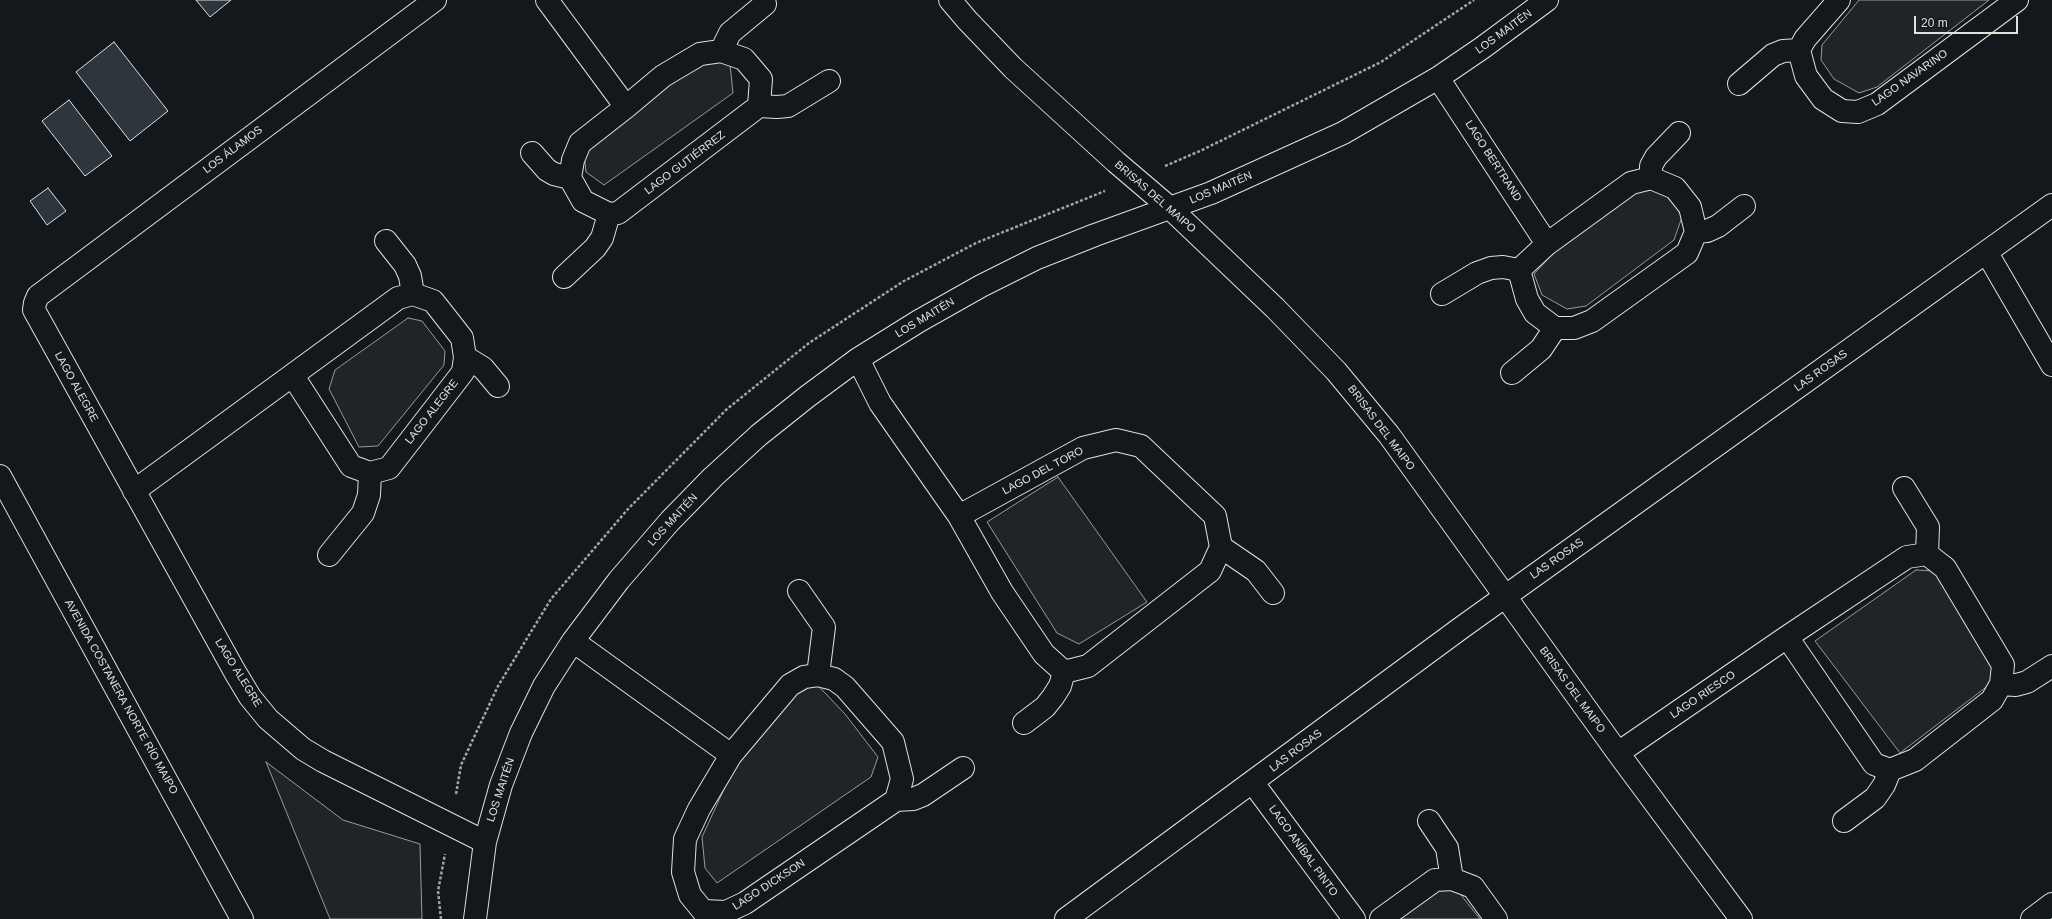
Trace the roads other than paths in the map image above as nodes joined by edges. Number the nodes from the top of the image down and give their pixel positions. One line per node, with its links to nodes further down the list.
1 (435, 0): 31 (street, LOS ÁLAMOS)
2 (547, 0): 14 (street)
3 (950, 0): 21 (street, BRISAS DEL MAIPO)
4 (1547, 0): 10 (street, LOS MAITÉN)
5 (1839, 0): 8 (street)
6 (2017, 0): 8 (street, LAGO NAVARINO)
7 (765, 4): 9 (street)
8 (1799, 50): 12 (street)
9 (721, 51): 13 (street); 14 (street)
10 (1438, 78): 21 (street, LOS MAITÉN); 25 (street, LAGO BERTRAND)
11 (828, 81): 13 (street)
12 (1739, 84)
13 (759, 106): 22 (street, LAGO GUTIÉRREZ)
14 (626, 107): 17 (street)
15 (1679, 133): 18 (street)
16 (532, 153): 17 (street)
17 (570, 178): 22 (street)
18 (1651, 178): 23 (street); 25 (street)
19 (2052, 205): 26 (street, LAS ROSAS)
20 (1744, 206): 23 (street)
21 (1170, 208): 34 (street, LOS MAITÉN); 49 (street, BRISAS DEL MAIPO)
22 (609, 214): 28 (street)
23 (1696, 232): 32 (street)
24 (386, 241): 29 (street)
25 (1548, 244): 27 (street)
26 (1987, 253): 35 (street); 49 (street, LAS ROSAS)
27 (1519, 270): 30 (street); 32 (street)
28 (564, 277)
29 (413, 294): 33 (street, LAGO ALEGRE); 37 (street)
30 (1442, 294)
31 (35, 303): 42 (street, LAGO ALEGRE)
32 (1555, 328): 36 (street)
33 (465, 357): 38 (street); 39 (street, LAGO ALEGRE)
34 (858, 359): 43 (street); 51 (street, LOS MAITÉN)
35 (2052, 365)
36 (1512, 373)
37 (293, 376): 39 (street); 42 (street)
38 (498, 386)
39 (370, 473): 46 (street)
40 (0, 476): 68 (street, AVENIDA COSTANERA NORTE RÍO MAIPO)
41 (1904, 488): 45 (street)
42 (134, 491): 65 (street, LAGO ALEGRE)
43 (959, 516): 44 (street, LAGO DEL TORO); 53 (street)
44 (1221, 547): 48 (street); 53 (street)
45 (1927, 554): 50 (street, LAGO RIESCO); 55 (street)
46 (329, 555)
47 (799, 591): 54 (street)
48 (1273, 593)
49 (1505, 597): 57 (street, BRISAS DEL MAIPO); 61 (street, LAS ROSAS)
50 (1787, 637): 57 (street, LAGO RIESCO); 60 (street)
51 (573, 641): 58 (street); 65 (street, LOS MAITÉN)
52 (2052, 666): 55 (street)
53 (1064, 672): 56 (street)
54 (818, 675): 58 (street, LAGO DICKSON); 62 (street)
55 (2001, 684): 60 (street)
56 (1024, 723)
57 (1618, 753): 74 (street, BRISAS DEL MAIPO)
58 (731, 755): 62 (street, LAGO DICKSON)
59 (964, 768): 62 (street, LAGO DICKSON)
60 (1890, 770): 64 (street)
61 (1253, 783): 70 (street, LAS ROSAS); 71 (street, LAGO ANÍBAL PINTO)
62 (896, 800)
63 (1429, 821): 66 (street)
64 (1844, 822)
65 (485, 842): 69 (street, LOS MAITÉN)
66 (1452, 879): 72 (street); 73 (street)
67 (2052, 904): 75 (street)
68 (242, 919)
69 (475, 919)
70 (1066, 919)
71 (1354, 919)
72 (1381, 919)
73 (1496, 919)
74 (1741, 919)
75 (2032, 919)

